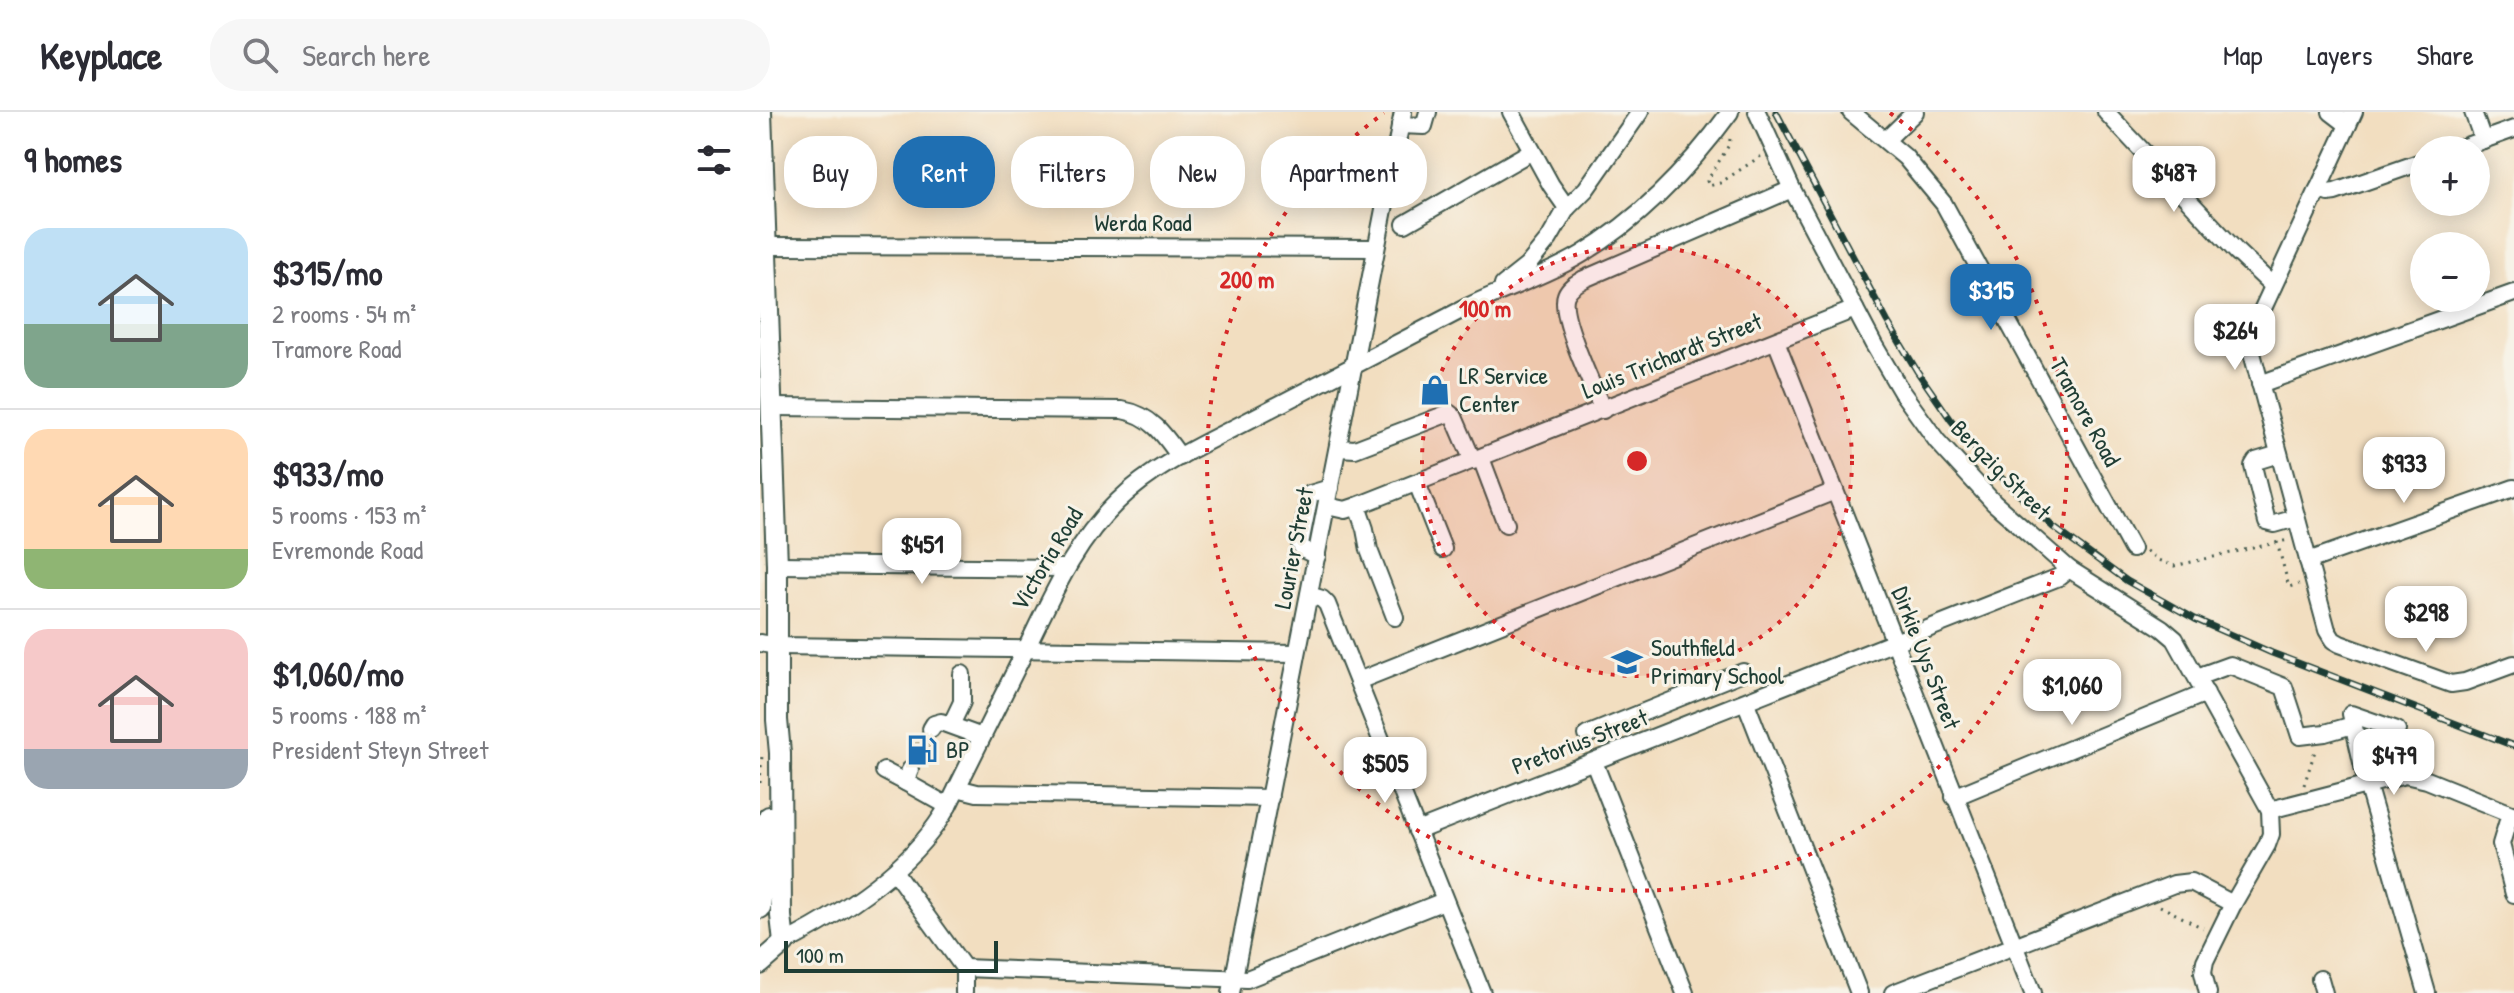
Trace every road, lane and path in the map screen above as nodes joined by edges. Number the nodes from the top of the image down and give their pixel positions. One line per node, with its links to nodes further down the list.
1 (761, 112): 25 (main road)
2 (1428, 112): 12 (street)
3 (1511, 112): 19 (street)
4 (1640, 112): 24 (street, Victoria Road)
5 (1730, 112): 31 (street, Victoria Road)
6 (1757, 112): 22 (street, Bergzig Street)
7 (1851, 112): 18 (street, Tramore Road)
8 (1915, 112): 18 (street)
9 (2106, 112): 29 (street)
10 (2331, 112): 13 (street)
11 (2473, 112): 16 (street)
12 (1402, 118): 28 (street, Lourier Street)
13 (2351, 118): 23 (street)
14 (2514, 129): 17 (street)
15 (1727, 135): 20 (path)
16 (2482, 136)
17 (2490, 138)
18 (1886, 140): 52 (street, Tramore Road)
19 (1532, 151): 24 (street); 26 (street)
20 (1768, 152)
21 (2410, 166): 23 (street)
22 (1792, 189): 32 (street, Bergzig Street); 37 (street)
23 (2318, 189): 29 (street)
24 (1567, 208): 31 (street, Victoria Road)
25 (762, 216): 27 (main road)
26 (1405, 224)
27 (766, 246): 28 (street, Werda Road); 36 (main road)
28 (1376, 248): 34 (street, Lourier Street)
29 (2273, 286): 35 (street)
30 (2514, 293): 35 (street)
31 (1489, 296): 34 (street, Victoria Road)
32 (1855, 309): 33 (street, Louis Trichardt Street); 58 (street, Bergzig Street)
33 (1776, 341): 37 (street, Louis Trichardt Street); 45 (street, Dirkie Uys Street)
34 (1354, 365): 38 (street, Lourier Street); 40 (street, Victoria Road)
35 (2260, 384): 39 (street)
36 (772, 407): 40 (street); 56 (main road)
37 (1603, 410): 41 (street, Louis Trichardt Street)
38 (1339, 448): 41 (street); 43 (street, Lourier Street)
39 (2279, 454): 48 (street); 48 (street)
40 (1180, 457): 57 (street, Victoria Road)
41 (1477, 460): 42 (street, Louis Trichardt Street); 49 (street)
42 (1417, 483): 47 (street, Louis Trichardt Street); 53 (street)
43 (1330, 488): 46 (street, Lourier Street); 54 (street)
44 (2514, 488): 55 (street)
45 (1835, 491): 62 (street, Dirkie Uys Street); 70 (street)
46 (1327, 506): 47 (street, Louis Trichardt Street); 54 (street, Lourier Street)
47 (1357, 506): 61 (street)
48 (2296, 518): 55 (street)
49 (1506, 524)
50 (2294, 538): 51 (path)
51 (2277, 542): 52 (path); 59 (path)
52 (2136, 548)
53 (1443, 549)
54 (1317, 556): 60 (street, Lourier Street)
55 (2308, 561): 66 (street)
56 (777, 565): 57 (street); 63 (main road)
57 (1067, 568): 64 (street, Victoria Road)
58 (2069, 569): 62 (street, Pretorius Street); 69 (street, Bergzig Street)
59 (2306, 582)
60 (1309, 595): 65 (street, Lourier Street); 70 (street)
61 (1395, 617)
62 (1895, 641): 72 (street, Pretorius Street); 87 (street, Dirkie Uys Street)
63 (768, 644): 64 (street); 73 (main road)
64 (1026, 648): 65 (street); 81 (street, Victoria Road)
65 (1297, 653): 88 (street, Lourier Street)
66 (2514, 664)
67 (1743, 672): 76 (street)
68 (962, 674): 74 (street)
69 (2197, 677): 71 (street, Bergzig Street); 80 (street)
70 (1358, 681): 93 (street)
71 (2206, 693): 87 (street); 91 (street, Bergzig Street)
72 (1746, 703): 82 (street, Pretorius Street); 110 (street)
73 (777, 720): 99 (main road); 101 (main road)
74 (951, 725): 77 (street); 81 (street)
75 (2353, 725): 78 (street); 80 (street); 85 (street)
76 (1608, 726): 79 (street); 82 (street)
77 (931, 729)
78 (2397, 730)
79 (1587, 735)
80 (2312, 735): 89 (path)
81 (982, 737): 86 (street, Victoria Road)
82 (1619, 753): 83 (street, Pretorius Street)
83 (1594, 762): 93 (street, Pretorius Street); 109 (street)
84 (884, 771): 90 (street)
85 (2367, 784): 89 (street); 92 (street); 114 (street)
86 (957, 788): 88 (street); 90 (street, Victoria Road)
87 (1954, 797): 102 (street, Dirkie Uys Street)
88 (1270, 798): 106 (street, Lourier Street)
89 (2306, 800): 91 (street)
90 (948, 806): 94 (street, Victoria Road)
91 (2270, 810): 98 (street)
92 (2512, 815): 95 (street)
93 (1417, 831): 97 (street)
94 (894, 871): 101 (street, Victoria Road); 105 (street)
95 (2514, 894)
96 (2143, 897): 98 (street); 102 (street); 103 (path)
97 (1444, 901): 106 (street); 108 (street)
98 (2233, 904): 103 (street)
99 (760, 908)
100 (760, 918): 101 (main road)
101 (784, 943): 104 (main road, Victoria Road)
102 (2015, 947): 111 (street); 112 (street, Dirkie Uys Street)
103 (2208, 953): 113 (street)
104 (760, 964)
105 (964, 968): 106 (street); 107 (street)
106 (1232, 986)
107 (964, 993)
108 (1482, 993)
109 (1685, 993)
110 (1859, 993)
111 (1893, 993)
112 (2033, 993)
113 (2208, 993)
114 (2427, 993)

